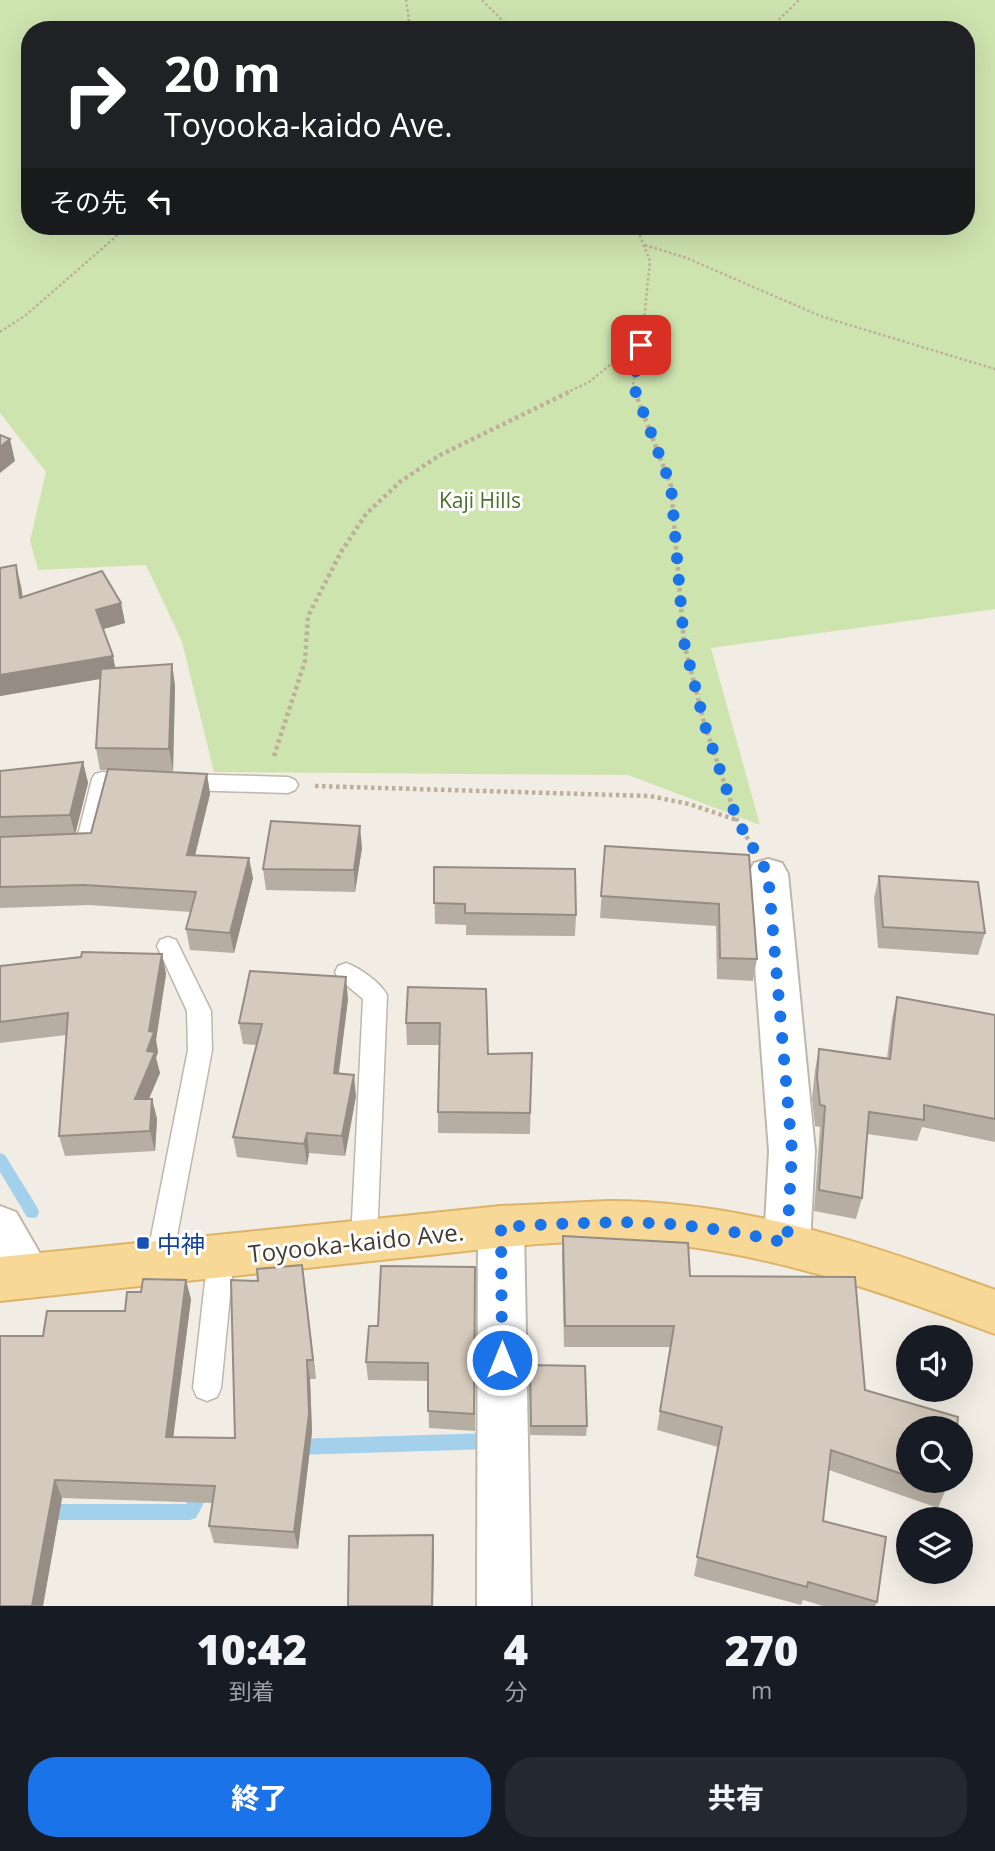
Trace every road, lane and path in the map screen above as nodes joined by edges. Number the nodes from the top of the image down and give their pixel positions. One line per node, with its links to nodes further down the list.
1 (407, 0): 4 (path)
2 (482, 0): 5 (path)
3 (799, 0): 6 (path)
4 (408, 21)
5 (503, 21)
6 (777, 21)
7 (118, 235): 10 (path)
8 (640, 235): 9 (path)
9 (644, 245): 11 (path); 12 (path)
10 (0, 332)
11 (642, 339): 13 (path); 14 (path)
12 (995, 369)
13 (288, 785): 14 (path); 15 (lane)
14 (737, 820): 16 (path)
15 (49, 847)
16 (768, 874): 22 (street)
17 (169, 946): 24 (lane)
18 (346, 972): 21 (lane)
19 (0, 1227): 25 (street)
20 (501, 1227): 21 (main road, Toyooka-kaido Ave.); 22 (main road, Toyooka-kaido Ave.); 28 (street)
21 (364, 1240): 23 (main road, Toyooka-kaido Ave.)
22 (787, 1243): 26 (main road, Toyooka-kaido Ave.)
23 (221, 1255): 24 (main road, Toyooka-kaido Ave.); 27 (lane)
24 (159, 1262): 25 (main road, Toyooka-kaido Ave.)
25 (15, 1278)
26 (995, 1312)
27 (207, 1388)
28 (504, 1606)

